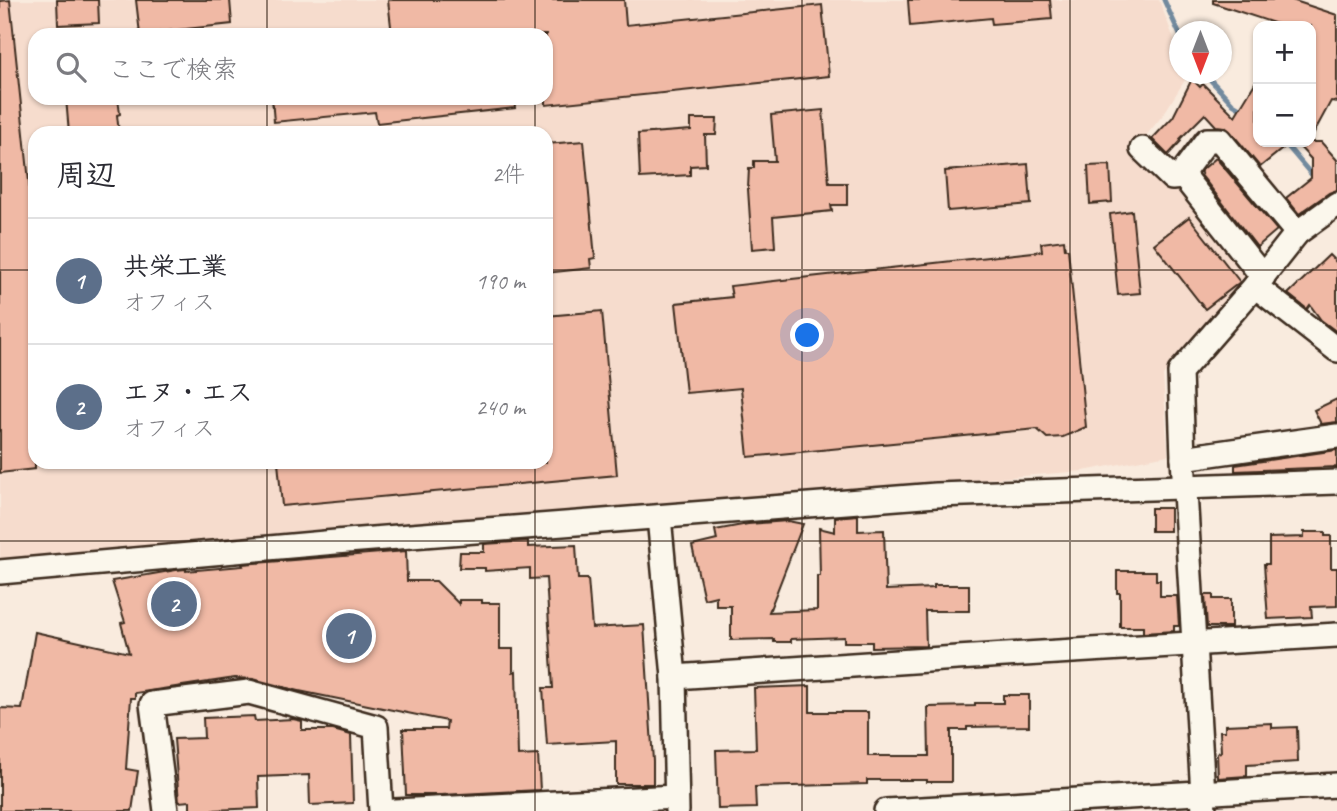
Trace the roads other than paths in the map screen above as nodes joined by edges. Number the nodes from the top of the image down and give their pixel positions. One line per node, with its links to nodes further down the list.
1 (1142, 149): 2 (street)
2 (1184, 177): 4 (street); 5 (street)
3 (1331, 208): 4 (street)
4 (1297, 233): 5 (street)
5 (1259, 281): 6 (street); 8 (street)
6 (1337, 351)
7 (1337, 436): 8 (street)
8 (1183, 458): 10 (street)
9 (1337, 482): 10 (street)
10 (1185, 486): 11 (street); 14 (street)
11 (659, 517): 12 (street); 15 (street)
12 (0, 572)
13 (1337, 635): 14 (street)
14 (1195, 643): 15 (street); 17 (street)
15 (674, 677): 18 (street)
16 (1337, 785): 17 (street)
17 (1204, 802): 22 (street)
18 (677, 804): 21 (street)
19 (166, 811): 20 (street)
20 (381, 811)
21 (396, 811)
22 (886, 811)

